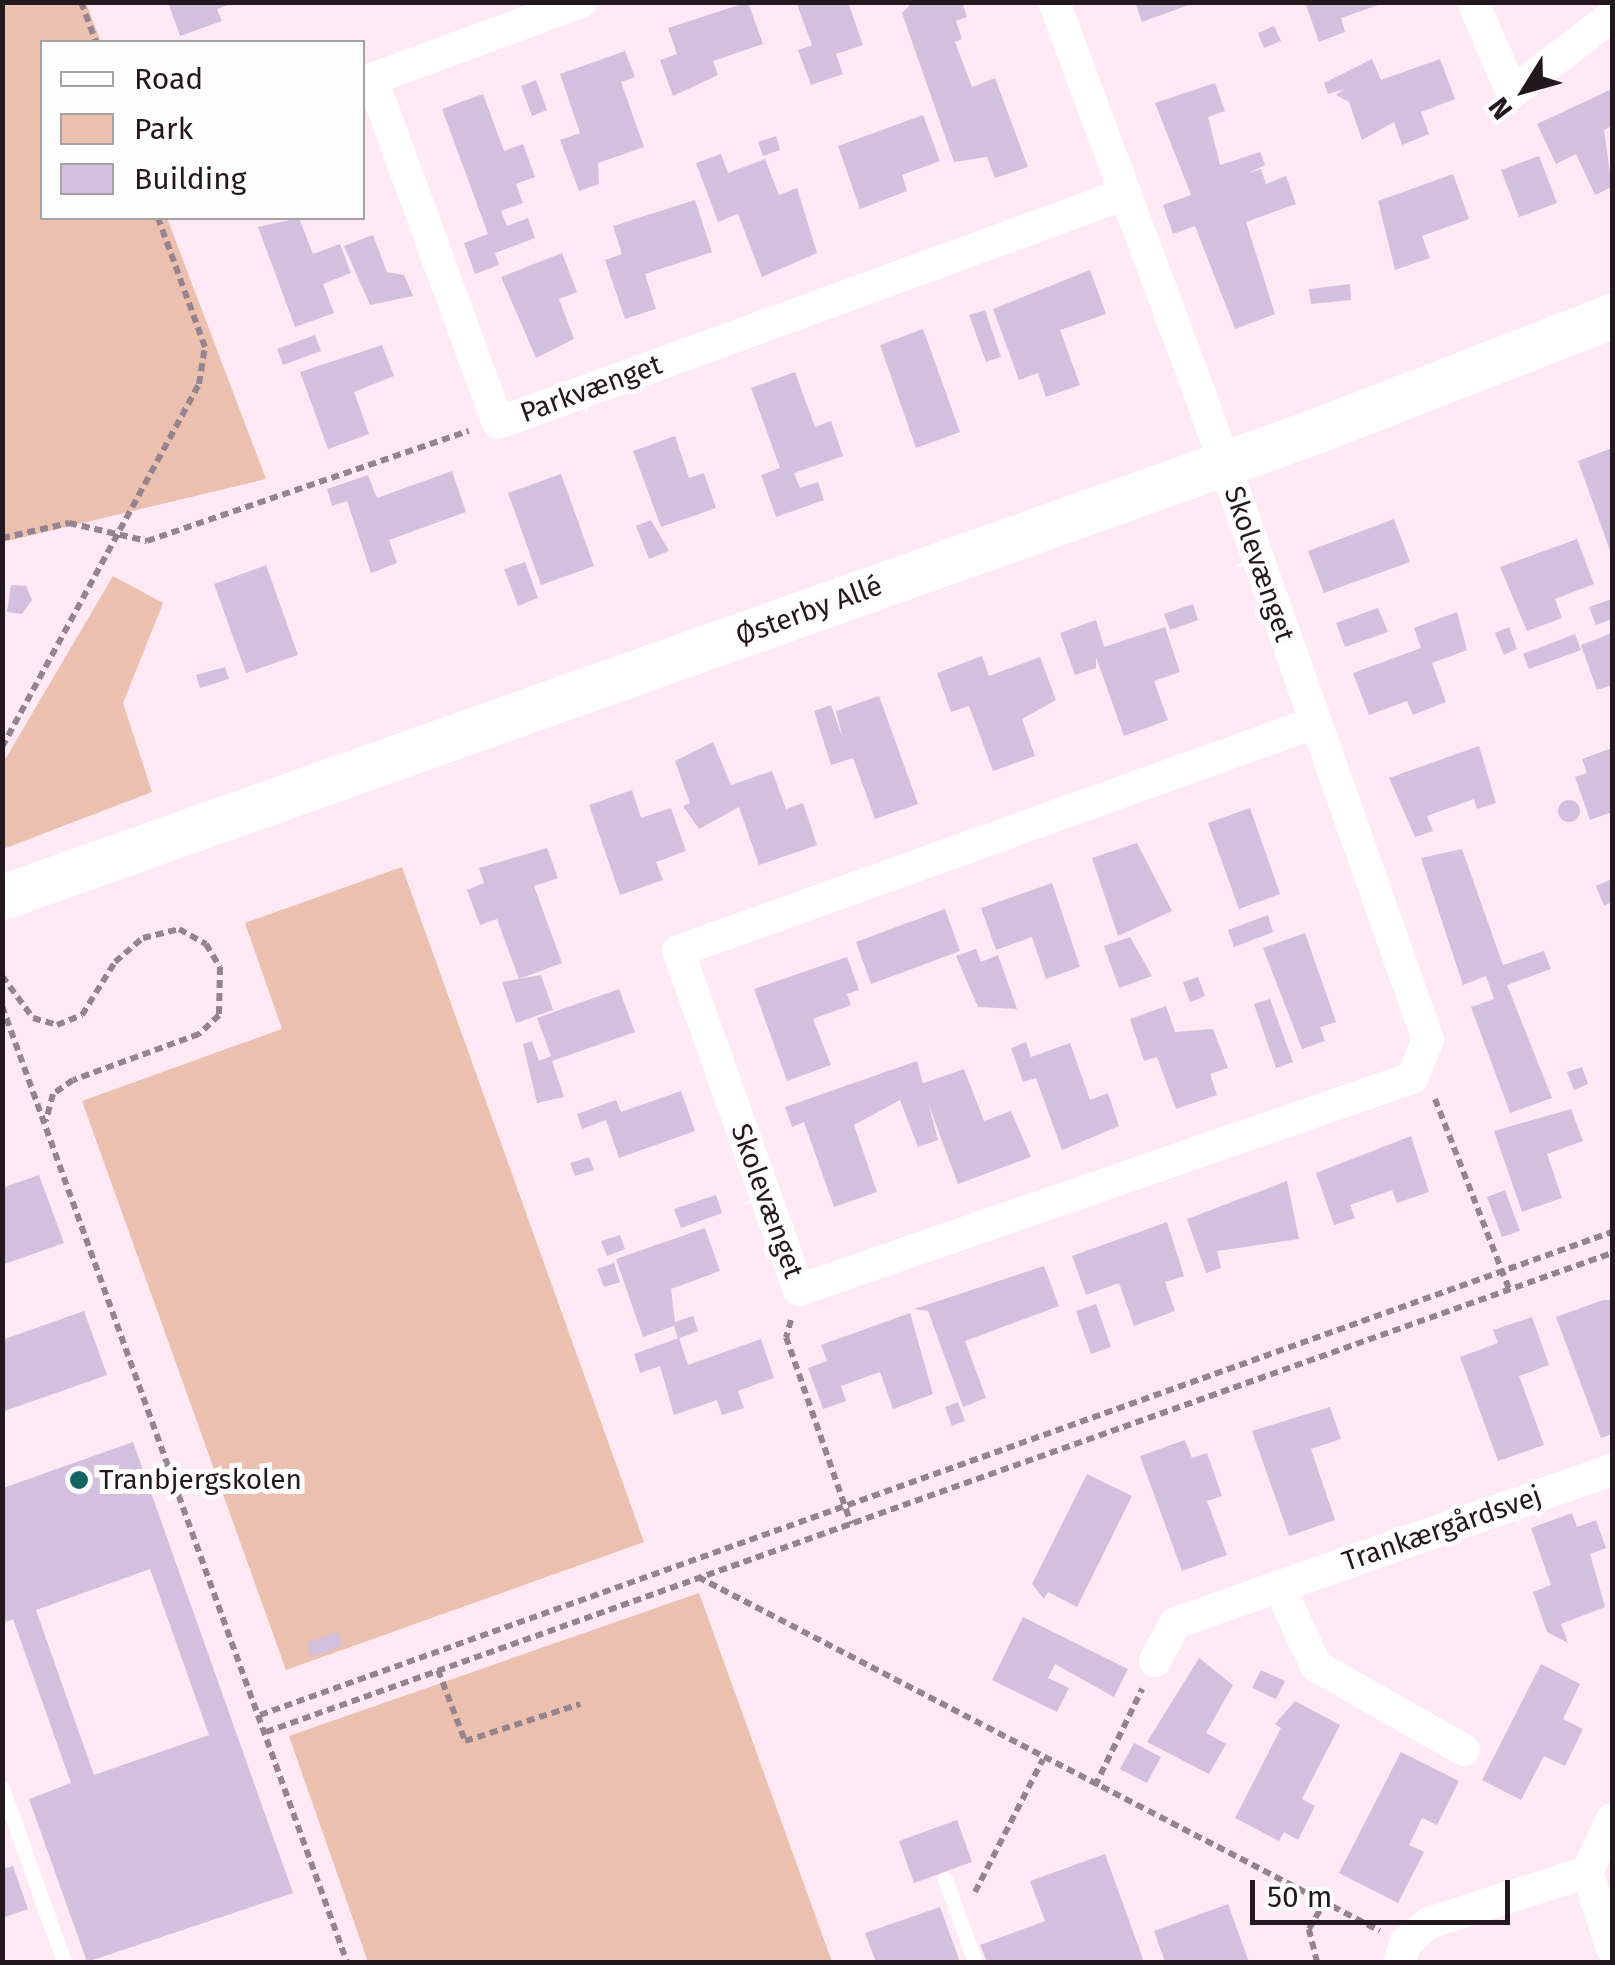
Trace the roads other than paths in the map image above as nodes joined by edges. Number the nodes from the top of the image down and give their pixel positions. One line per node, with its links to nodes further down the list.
1 (581, 2): 5 (street, Parkvænget)
2 (1054, 2): 5 (street)
3 (1473, 2): 4 (street)
4 (1612, 16)
5 (1125, 194): 7 (street)
6 (1612, 316): 7 (street, Østerby Allé)
7 (1224, 462): 8 (street, Skolevænget); 9 (street, Østerby Allé)
8 (1314, 724): 8 (street, Skolevænget)
9 (2, 897)
10 (1610, 1476): 11 (street, Trankærgårdsvej)
11 (1280, 1586): 12 (street, Trankærgårdsvej); 13 (street)
12 (1156, 1661)
13 (1464, 1750)
14 (2, 1788): 20 (lane)
15 (1612, 1819): 16 (street)
16 (1587, 1872): 18 (street); 19 (street)
17 (945, 1879): 21 (lane)
18 (1612, 1948)
19 (1402, 1953)
20 (64, 1962)
21 (975, 1962)

